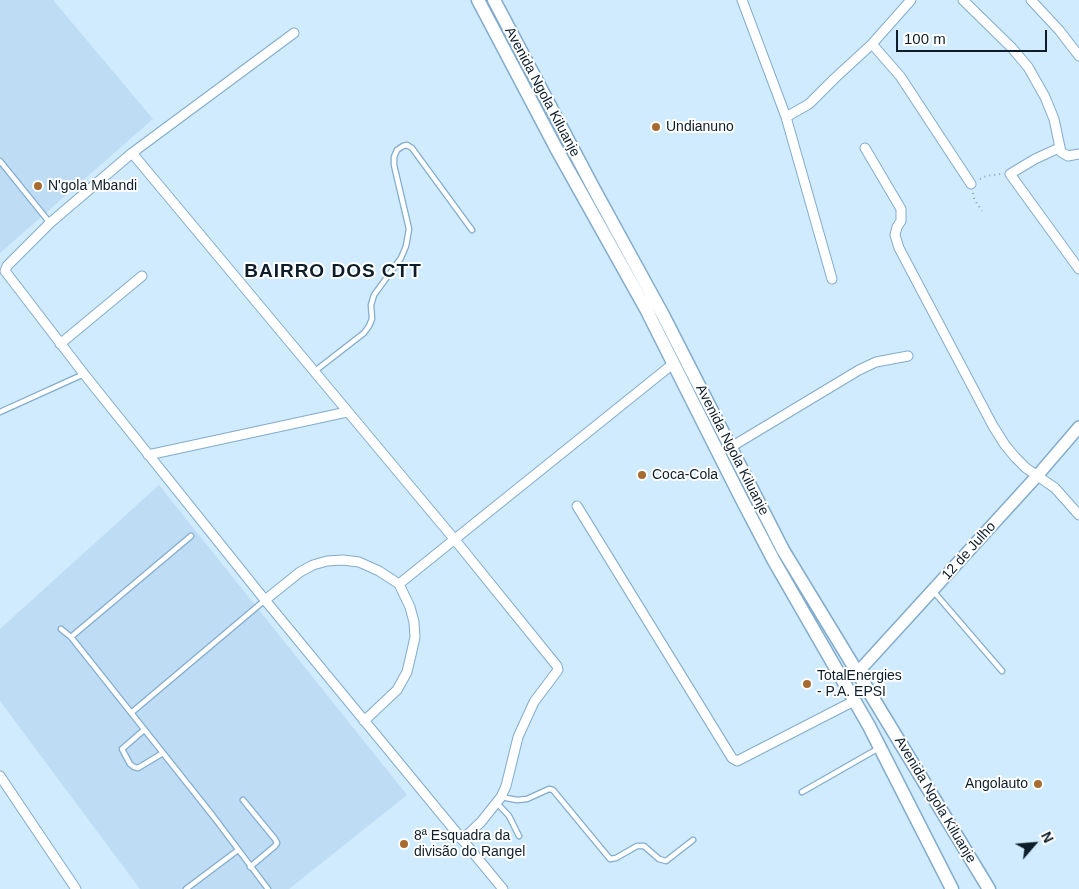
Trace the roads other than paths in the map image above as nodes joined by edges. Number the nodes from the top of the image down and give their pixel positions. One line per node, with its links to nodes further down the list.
1 (478, 0): 24 (main road, Avenida Ngola Kiluanje)
2 (494, 0): 30 (main road, Avenida Ngola Kiluanje)
3 (742, 0): 10 (street)
4 (911, 0): 8 (street)
5 (963, 0): 12 (street)
6 (1031, 0): 9 (street)
7 (294, 33): 13 (street)
8 (872, 44): 10 (street); 16 (street)
9 (1079, 56)
10 (786, 117): 21 (street)
11 (865, 148): 32 (street)
12 (1059, 148): 14 (street); 19 (street)
13 (132, 153): 17 (street); 25 (street)
14 (1079, 154)
15 (0, 161): 17 (lane)
16 (971, 184)
17 (50, 223): 22 (street)
18 (472, 230): 25 (lane)
19 (1079, 269)
20 (142, 276): 22 (street)
21 (832, 279)
22 (60, 344): 26 (street)
23 (908, 356): 30 (street)
24 (674, 363): 36 (street); 44 (main road, Avenida Ngola Kiluanje)
25 (313, 372): 28 (street)
26 (84, 374): 27 (lane); 31 (street)
27 (0, 412)
28 (347, 412): 31 (street); 36 (street)
29 (1079, 428): 32 (street, 12 de Julho)
30 (732, 447): 42 (main road, Avenida Ngola Kiluanje)
31 (148, 455): 39 (street)
32 (1038, 476): 34 (street); 38 (street, 12 de Julho)
33 (577, 506): 44 (street)
34 (1079, 515)
35 (191, 536): 41 (lane)
36 (455, 540): 37 (street); 53 (street)
37 (399, 584): 39 (street); 46 (street)
38 (933, 591): 42 (street, 12 de Julho); 43 (lane)
39 (265, 600): 45 (lane); 46 (street)
40 (61, 629): 41 (lane)
41 (71, 637): 45 (lane)
42 (858, 672): 59 (main road, Avenida Ngola Kiluanje)
43 (1002, 672)
44 (854, 701): 48 (main road, Avenida Ngola Kiluanje)
45 (131, 713): 47 (lane)
46 (364, 721): 55 (street)
47 (144, 730): 49 (lane); 49 (lane)
48 (880, 748): 51 (lane); 64 (main road, Avenida Ngola Kiluanje)
49 (163, 753): 57 (lane)
50 (0, 778): 60 (street)
51 (802, 792)
52 (243, 800): 58 (lane)
53 (499, 800): 54 (lane); 55 (street); 56 (lane)
54 (519, 836)
55 (462, 840): 63 (street)
56 (693, 840)
57 (238, 850): 58 (lane); 61 (lane)
58 (250, 867): 62 (lane)
59 (985, 885)
60 (76, 889)
61 (186, 889)
62 (268, 889)
63 (504, 889)
64 (952, 889)

